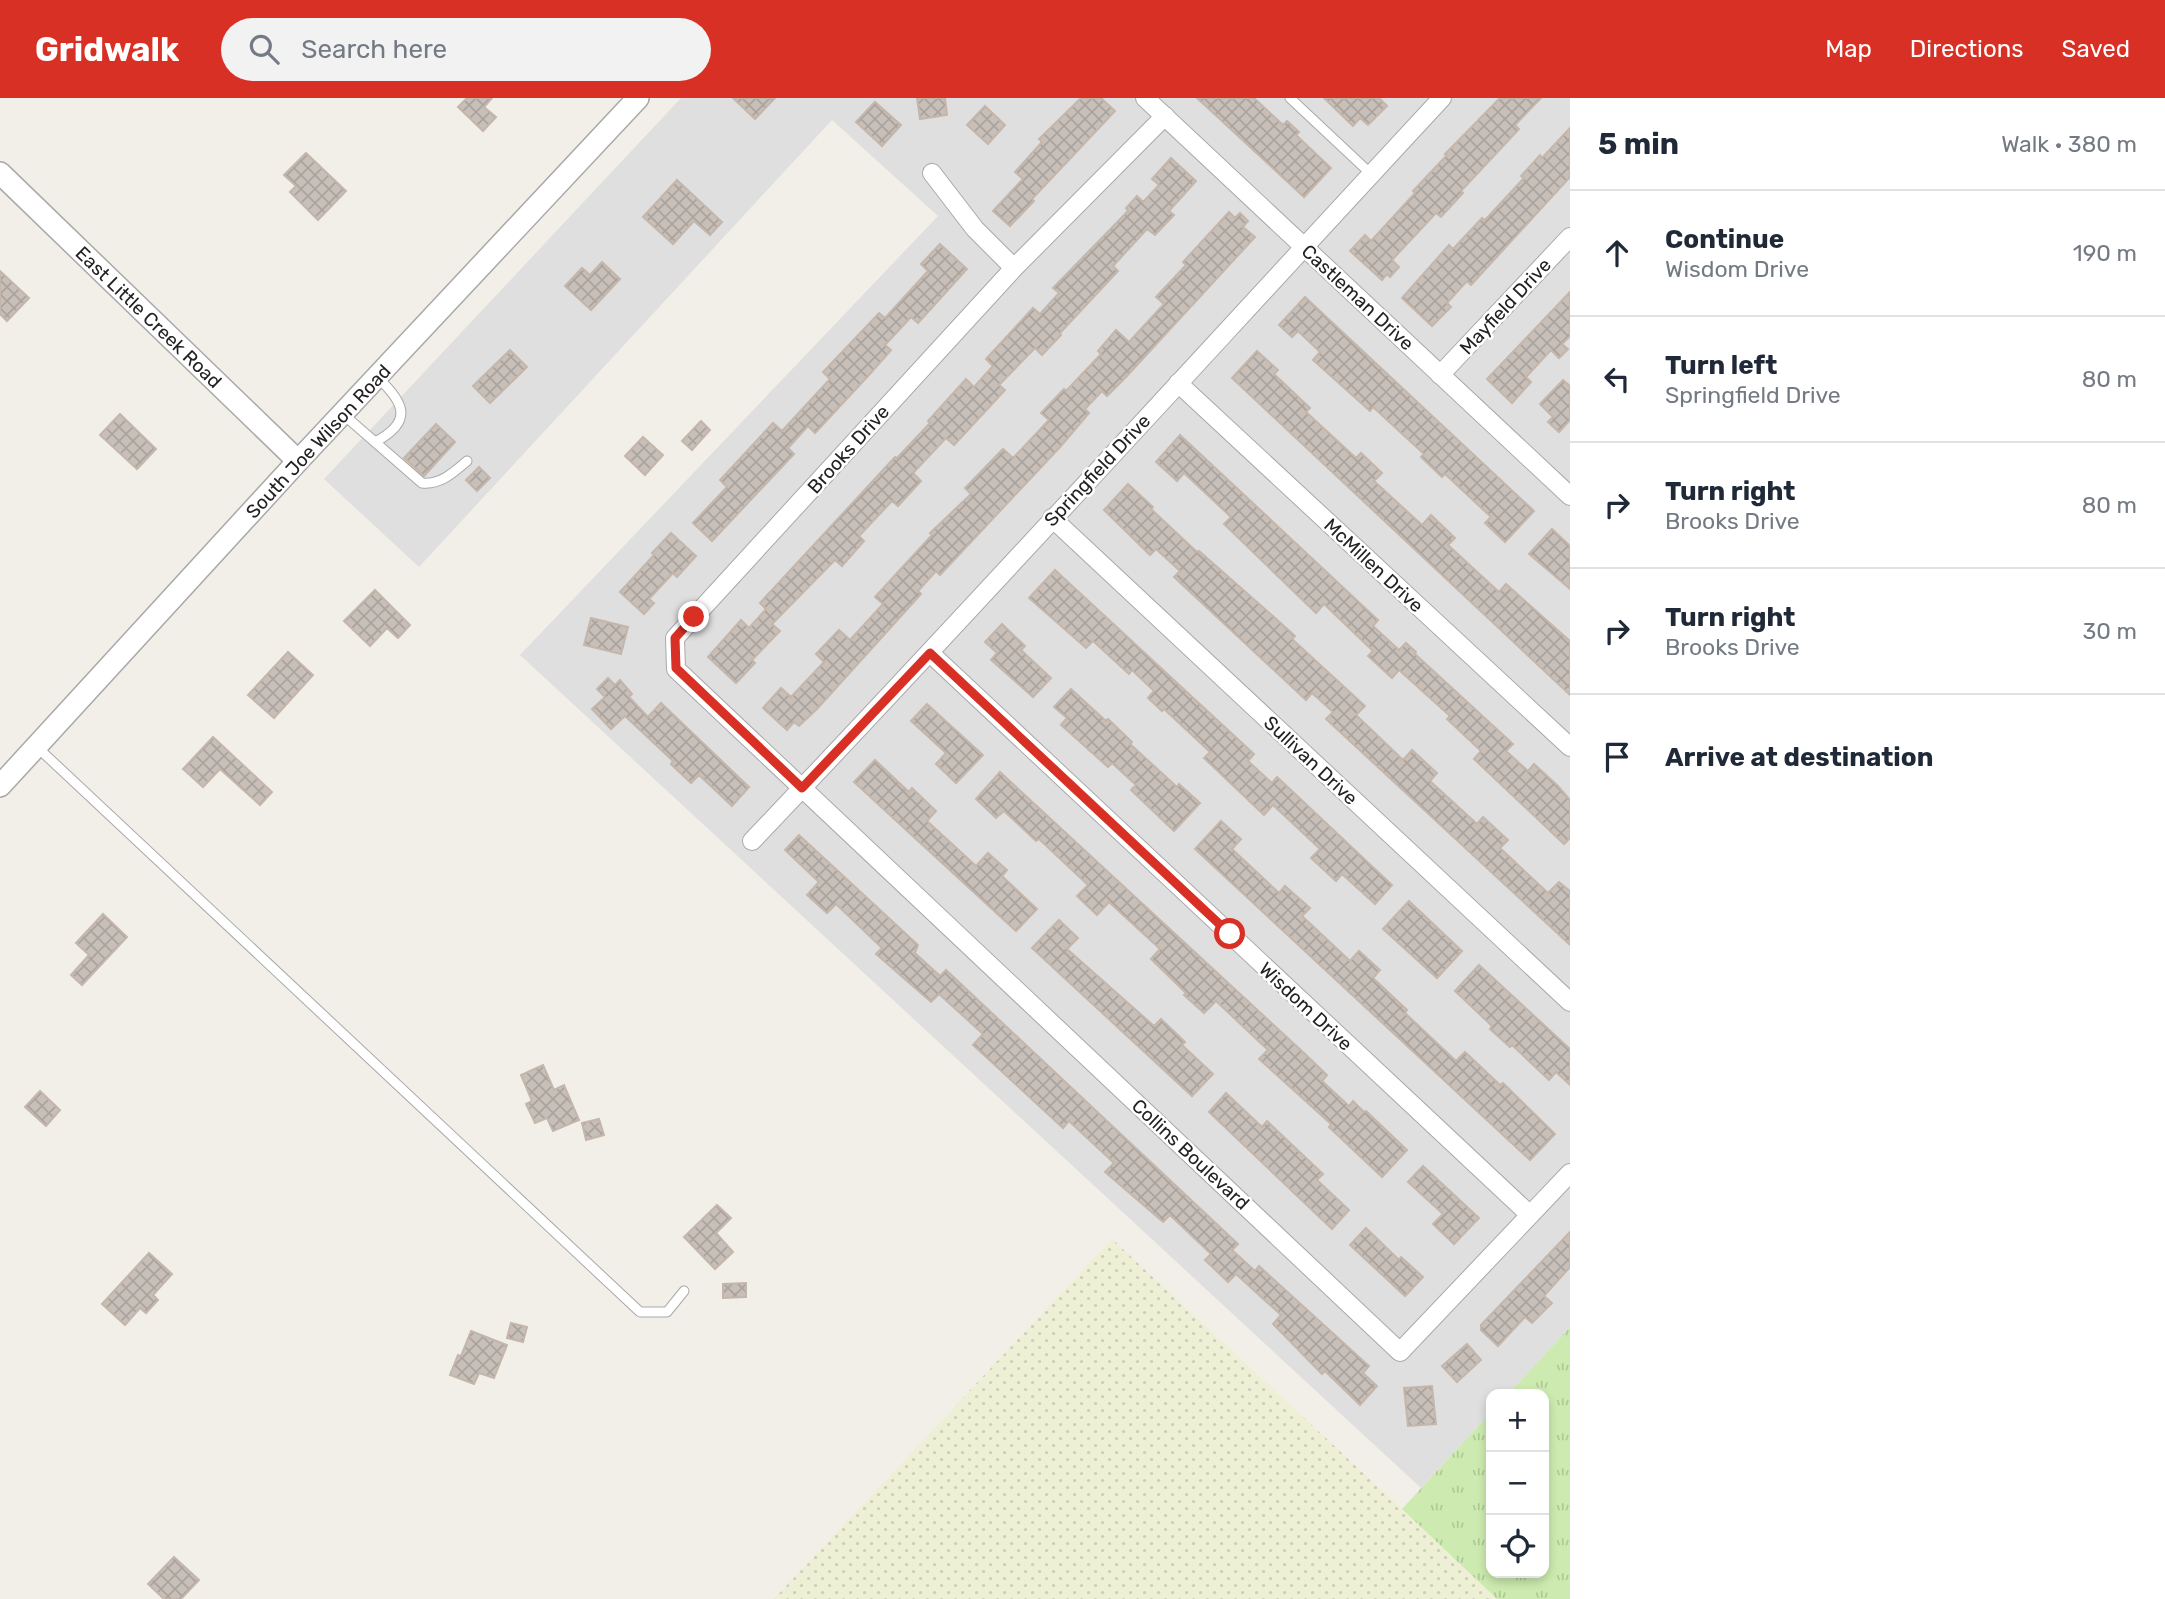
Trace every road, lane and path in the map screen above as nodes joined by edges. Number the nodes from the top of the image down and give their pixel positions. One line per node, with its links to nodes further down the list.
1 (638, 98): 13 (street, South Joe Wilson Road)
2 (1145, 98): 5 (street, Castleman Drive)
3 (1290, 98): 8 (lane)
4 (1434, 100): 8 (street, Springfield Drive)
5 (1165, 116): 10 (street, Castleman Drive); 11 (street, Brooks Drive)
6 (0, 173): 17 (street, East Little Creek Road)
7 (932, 173): 11 (street)
8 (1370, 173): 10 (street, Springfield Drive)
9 (1570, 237): 12 (street, Mayfield Drive)
10 (1303, 246): 12 (street, Castleman Drive); 14 (street, Springfield Drive)
11 (1014, 268): 25 (street, Brooks Drive)
12 (1440, 375): 19 (street, Castleman Drive)
13 (377, 377): 15 (street, South Joe Wilson Road); 16 (lane)
14 (1178, 383): 20 (street, Springfield Drive); 23 (street, McMillen Drive)
15 (342, 413): 16 (lane); 17 (street, South Joe Wilson Road)
16 (375, 442): 18 (lane)
17 (298, 461): 22 (street, South Joe Wilson Road)
18 (467, 461)
19 (1570, 496)
20 (1052, 518): 21 (street, Springfield Drive); 27 (street, Sullivan Drive)
21 (930, 653): 25 (street, Springfield Drive); 29 (street, Wisdom Drive)
22 (37, 747): 24 (street, South Joe Wilson Road); 30 (lane)
23 (1570, 747)
24 (0, 786)
25 (802, 788): 26 (street, Springfield Drive); 29 (street, Collins Boulevard)
26 (752, 841)
27 (1570, 1002)
28 (1570, 1172): 29 (street, Collins Boulevard)
29 (1530, 1215)
30 (684, 1291)

